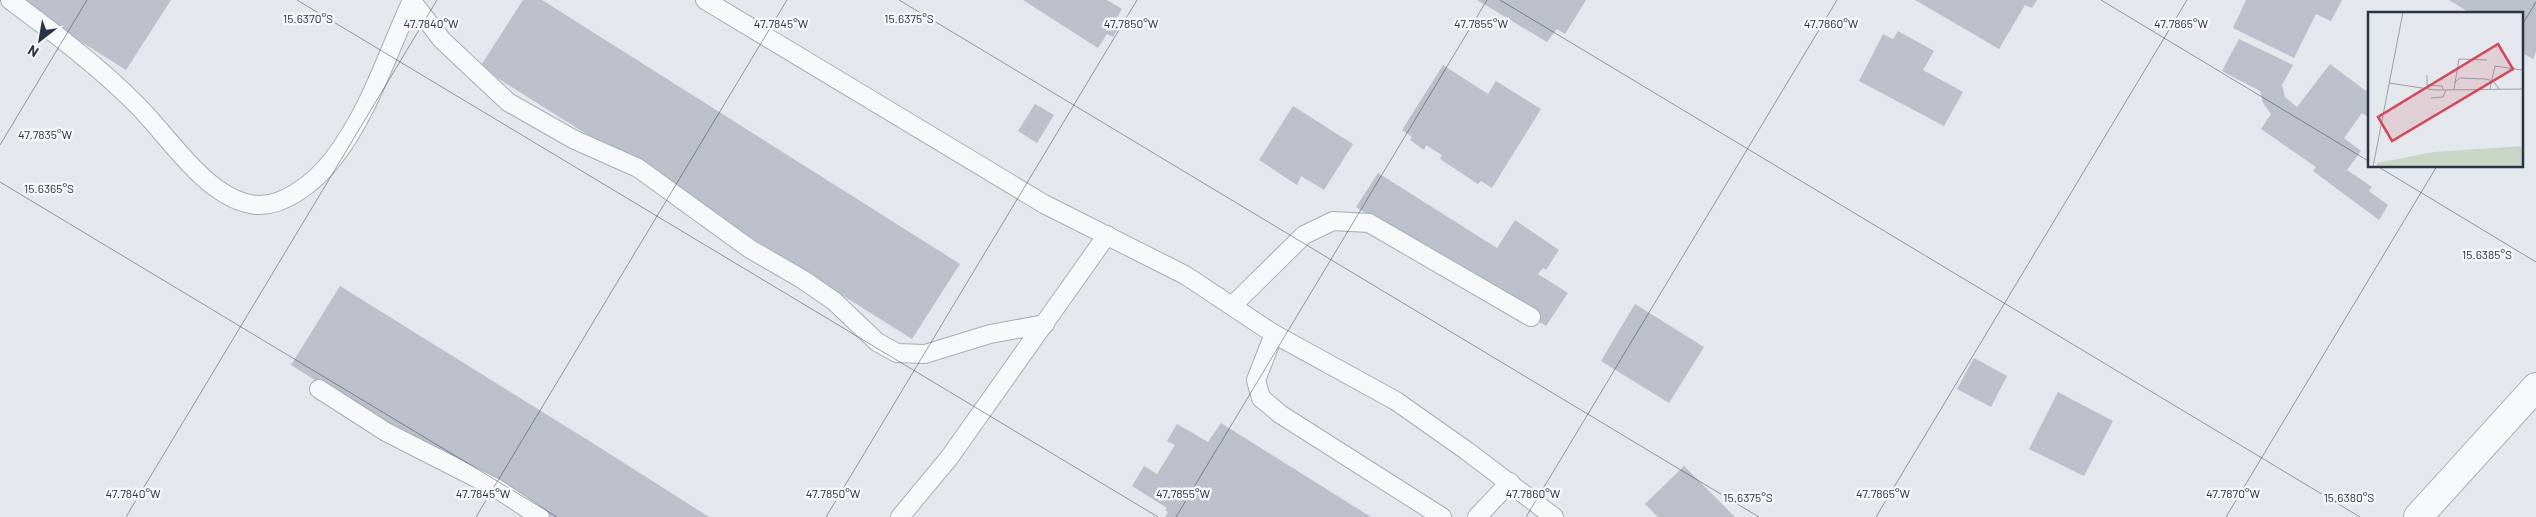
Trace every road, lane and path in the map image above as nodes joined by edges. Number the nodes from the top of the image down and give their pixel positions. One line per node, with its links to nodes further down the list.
1 (10, 0): 2 (lane)
2 (412, 0): 7 (lane)
3 (705, 0): 4 (lane)
4 (1107, 235): 5 (lane); 7 (lane)
5 (1232, 306): 6 (lane); 8 (lane)
6 (1531, 317)
7 (1045, 324): 13 (lane)
8 (1274, 334): 11 (lane); 14 (lane)
9 (2536, 387): 17 (street)
10 (319, 389): 12 (lane)
11 (1510, 482): 15 (lane); 16 (lane)
12 (540, 517)
13 (900, 517)
14 (1442, 517)
15 (1477, 517)
16 (1554, 517)
17 (2418, 517)

